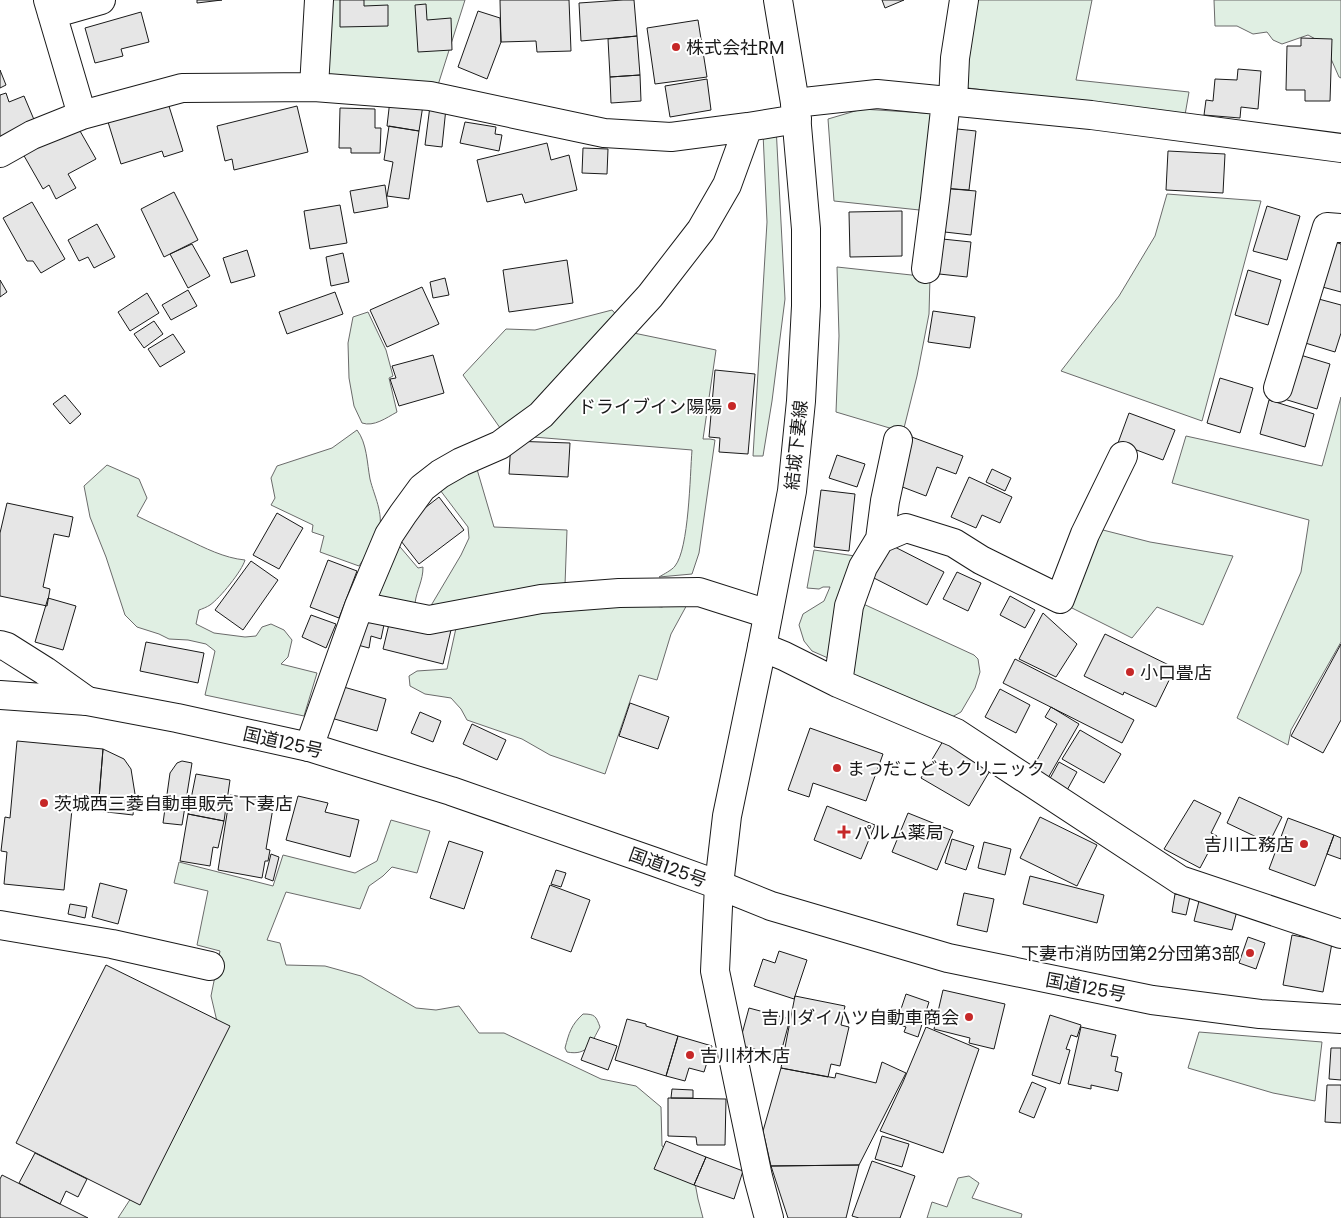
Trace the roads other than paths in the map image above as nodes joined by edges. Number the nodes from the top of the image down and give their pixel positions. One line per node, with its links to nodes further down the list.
1 (101, 0): 5 (main road)
2 (319, 0): 6 (main road)
3 (778, 0): 8 (main road, 結城下妻線)
4 (964, 0): 7 (main road)
5 (50, 7): 9 (main road)
6 (314, 87): 9 (main road); 10 (main road)
7 (949, 101): 8 (main road); 11 (main road); 14 (main road)
8 (796, 111): 10 (main road); 20 (main road, 結城下妻線)
9 (82, 115): 12 (main road)
10 (748, 127): 19 (main road)
11 (1341, 148)
12 (0, 153)
13 (1341, 228): 15 (main road)
14 (926, 269)
15 (1278, 388)
16 (898, 440): 18 (main road)
17 (1123, 456): 18 (main road)
18 (880, 539): 23 (main road)
19 (358, 606): 20 (main road); 26 (main road)
20 (768, 614): 22 (main road, 結城下妻線)
21 (0, 645): 25 (main road)
22 (762, 647): 23 (main road); 27 (main road, 結城下妻線)
23 (838, 683): 29 (main road)
24 (0, 695): 25 (main road, 国道125号)
25 (87, 701): 26 (main road, 国道125号)
26 (309, 747): 27 (main road, 国道125号)
27 (719, 885): 31 (main road, 国道125号); 32 (main road, 結城下妻線)
28 (0, 925): 30 (main road)
29 (1341, 934)
30 (210, 966)
31 (1341, 1019)
32 (769, 1218)

